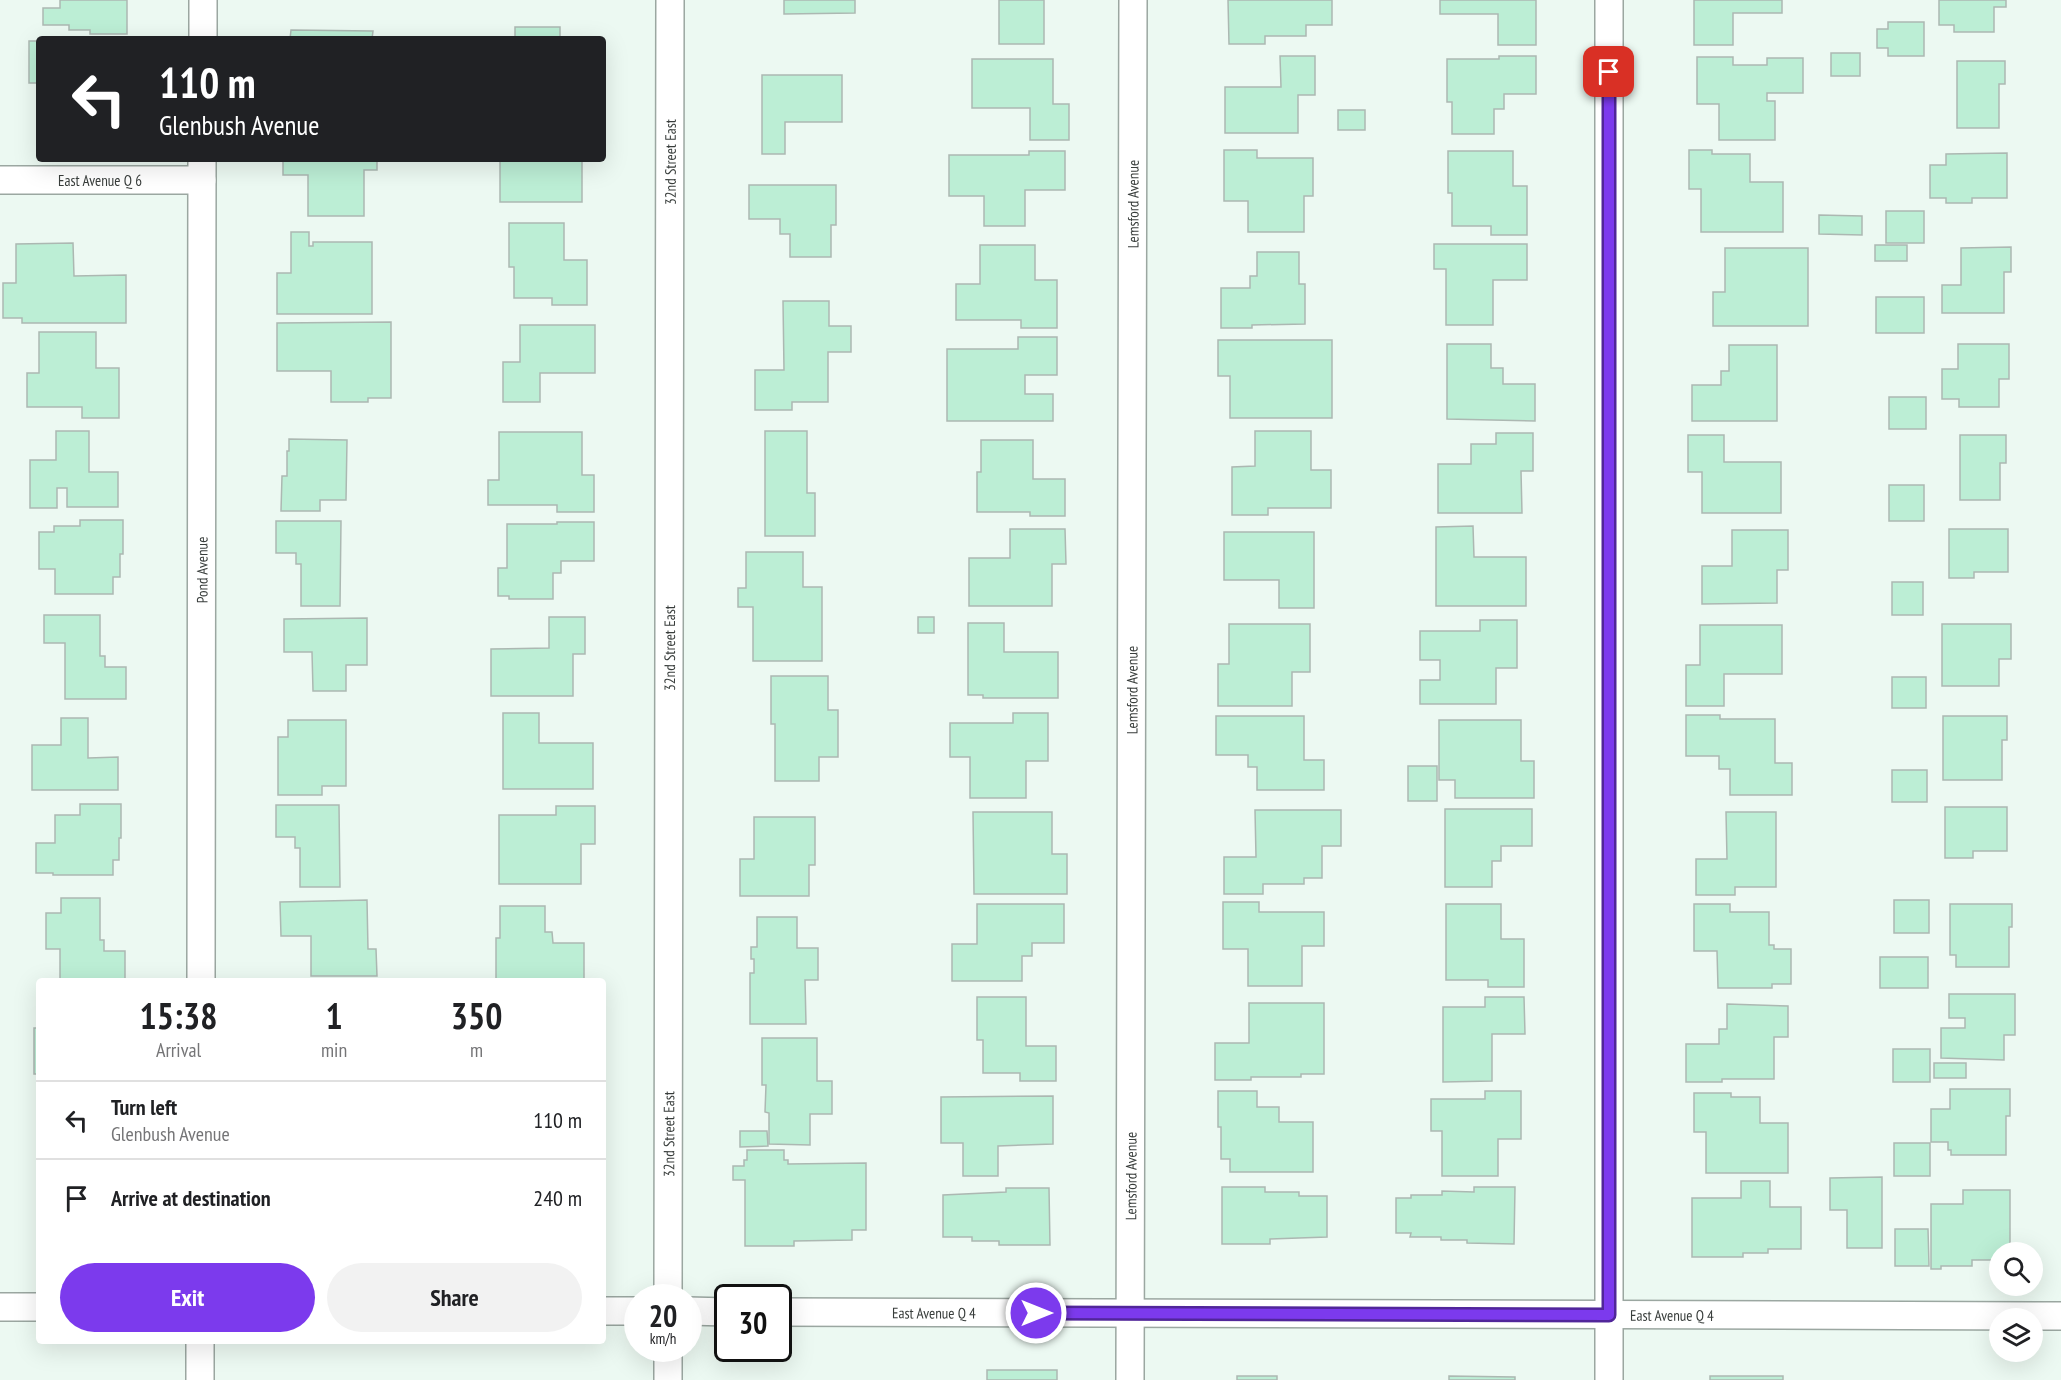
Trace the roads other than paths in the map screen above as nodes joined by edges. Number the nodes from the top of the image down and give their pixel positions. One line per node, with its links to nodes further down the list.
1 (203, 0): 5 (street)
2 (670, 0): 9 (street, 32nd Street East)
3 (1134, 0): 15 (street, Lemsford Avenue)
4 (1609, 0): 16 (street)
5 (203, 36)
6 (202, 170): 7 (street, East Avenue Q 6); 8 (street, Pond Avenue)
7 (0, 180)
8 (201, 978)
9 (668, 1284)
10 (0, 1307): 11 (street)
11 (36, 1307)
12 (606, 1311): 13 (street)
13 (624, 1311)
14 (792, 1312): 15 (street, East Avenue Q 4)
15 (1130, 1313): 16 (street, East Avenue Q 4); 22 (street, Lemsford Avenue)
16 (1609, 1315): 17 (street, East Avenue Q 4); 23 (street)
17 (2061, 1316)
18 (200, 1344): 20 (street)
19 (668, 1362): 21 (street)
20 (200, 1380)
21 (668, 1380)
22 (1130, 1380)
23 (1609, 1380)

